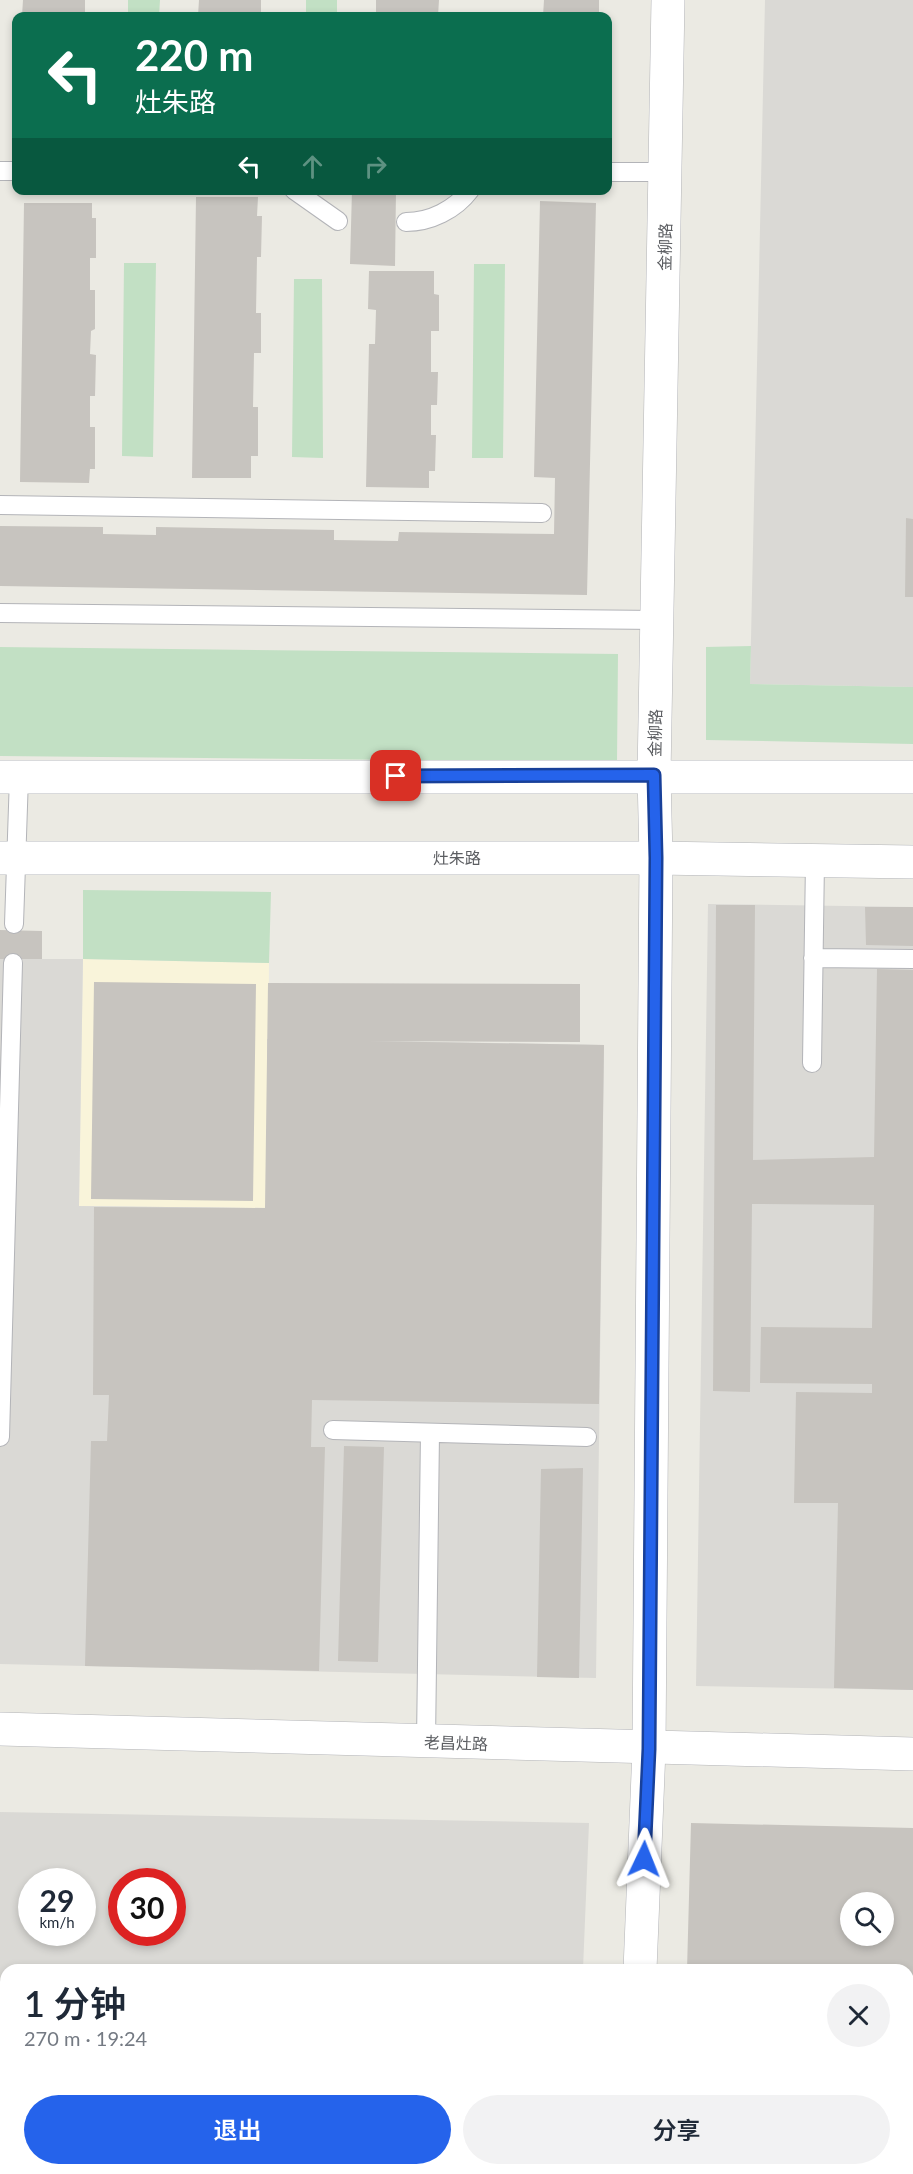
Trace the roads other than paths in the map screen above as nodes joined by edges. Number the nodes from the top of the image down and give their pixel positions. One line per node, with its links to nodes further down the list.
1 (668, 0): 3 (street, 金柳路)
2 (612, 172): 3 (lane)
3 (667, 172): 11 (street, 金柳路)
4 (301, 195): 6 (lane)
5 (466, 195): 7 (lane)
6 (338, 221)
7 (406, 222)
8 (0, 505): 9 (lane)
9 (542, 513)
10 (0, 613): 11 (lane)
11 (658, 620): 12 (street, 金柳路)
12 (654, 775): 13 (street); 14 (street); 16 (street, 金柳路)
13 (9, 777): 15 (lane)
14 (913, 777)
15 (8, 858): 16 (street, 灶朱路); 19 (lane)
16 (656, 858): 17 (street, 灶朱路); 31 (street, 金柳路)
17 (815, 861): 18 (street, 灶朱路); 20 (lane)
18 (913, 862)
19 (14, 924)
20 (813, 958): 21 (lane); 23 (lane)
21 (913, 958)
22 (13, 963): 24 (lane)
23 (812, 1063)
24 (3, 1209): 27 (lane)
25 (333, 1430): 26 (lane)
26 (430, 1433): 28 (lane); 30 (lane)
27 (0, 1437)
28 (587, 1437)
29 (0, 1729): 30 (street, 老昌灶路)
30 (426, 1742): 31 (street, 老昌灶路)
31 (649, 1749): 32 (street, 老昌灶路); 33 (street, 金柳路)
32 (913, 1754)
33 (640, 1964)

